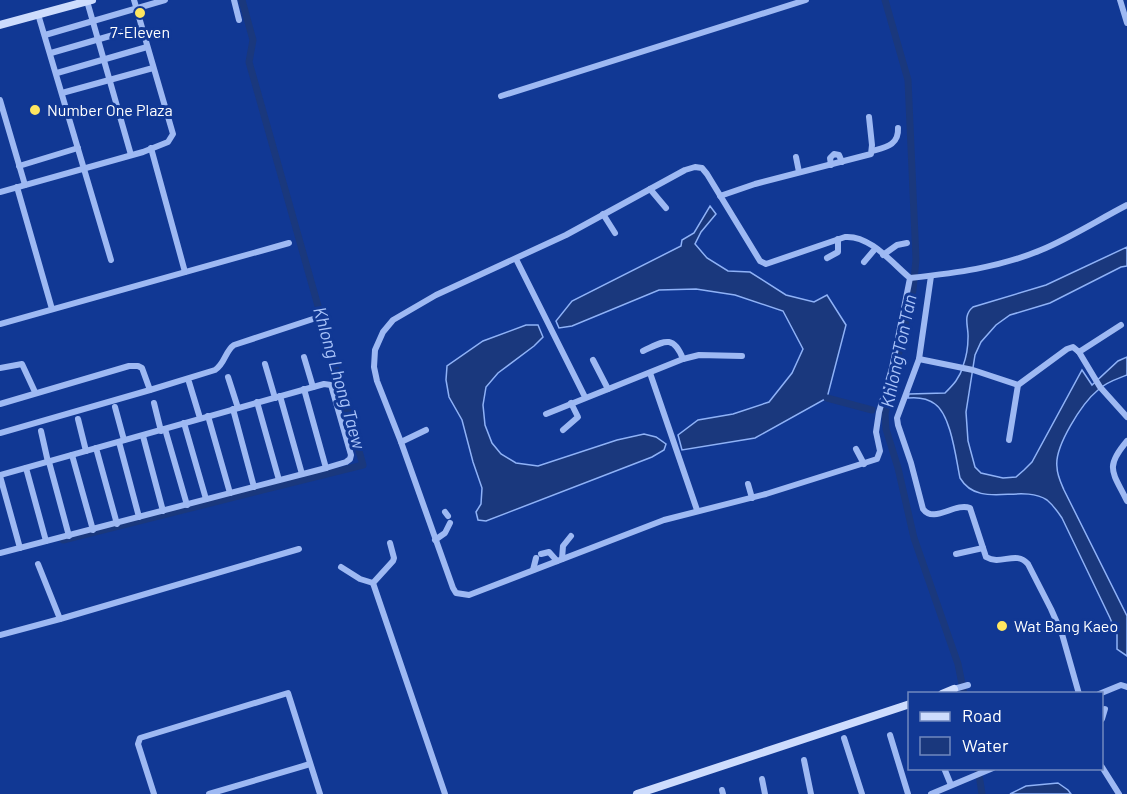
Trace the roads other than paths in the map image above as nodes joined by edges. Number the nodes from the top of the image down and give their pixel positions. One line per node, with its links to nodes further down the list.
1 (134, 0): 7 (street)
2 (165, 0): 7 (street)
3 (234, 0): 9 (street)
4 (806, 0): 23 (street)
5 (1120, 0): 11 (street)
6 (89, 1): 8 (street); 10 (street)
7 (137, 8): 10 (street); 13 (street)
8 (38, 14): 12 (street); 14 (street)
9 (238, 20)
10 (91, 21): 14 (street); 15 (street)
11 (1127, 23)
12 (0, 25)
13 (141, 27): 15 (street); 16 (street)
14 (45, 35): 17 (street)
15 (98, 40): 17 (street); 18 (street)
16 (147, 47): 18 (street); 19 (street)
17 (51, 53): 20 (street)
18 (103, 60): 20 (street); 21 (street)
19 (153, 68): 21 (street); 29 (street)
20 (57, 74): 22 (street)
21 (110, 80): 22 (street); 31 (street)
22 (62, 93): 28 (street)
23 (501, 96)
24 (0, 100): 25 (street)
25 (1, 109): 33 (street)
26 (869, 117): 30 (street)
27 (898, 128): 30 (street)
28 (78, 148): 33 (street); 34 (street)
29 (151, 148): 31 (street); 54 (street)
30 (872, 151): 35 (street)
31 (131, 155): 34 (street)
32 (796, 157): 35 (street)
33 (19, 166): 36 (street)
34 (83, 168): 36 (street); 52 (street)
35 (800, 172): 40 (street)
36 (25, 185): 37 (street)
37 (17, 187): 39 (street); 57 (street)
38 (650, 189): 40 (street); 42 (street); 43 (street)
39 (0, 192)
40 (720, 196): 45 (street)
41 (1127, 205): 55 (street)
42 (666, 208)
43 (603, 214): 44 (street); 51 (street)
44 (615, 233)
45 (838, 239): 48 (street); 50 (street)
46 (289, 243): 54 (street)
47 (907, 243): 49 (street)
48 (875, 249): 49 (street); 53 (street)
49 (883, 255): 56 (street)
50 (827, 258)
51 (516, 259): 80 (street); 102 (street)
52 (111, 260)
53 (864, 262)
54 (185, 272): 57 (street)
55 (929, 276): 56 (street); 66 (street)
56 (912, 278): 108 (street)
57 (52, 309): 59 (street)
58 (316, 318): 77 (street)
59 (0, 324)
60 (1121, 325): 62 (street)
61 (643, 351): 65 (street)
62 (1079, 352): 73 (street); 89 (street)
63 (742, 356): 65 (street)
64 (304, 357): 74 (street)
65 (683, 359): 70 (street)
66 (919, 359): 73 (street); 133 (street)
67 (593, 360): 76 (street)
68 (265, 364): 79 (street)
69 (0, 368): 78 (street)
70 (650, 373): 76 (street); 121 (street)
71 (228, 377): 86 (street)
72 (189, 382): 90 (street)
73 (1018, 385): 99 (street)
74 (313, 387): 75 (street); 110 (street)
75 (304, 389): 79 (street); 110 (street)
76 (608, 389): 80 (street)
77 (150, 390): 78 (street); 97 (street)
78 (35, 392): 84 (street)
79 (278, 397): 81 (street); 111 (street)
80 (585, 397): 83 (street)
81 (257, 402): 86 (street); 113 (street)
82 (154, 403): 93 (street)
83 (571, 403): 87 (street); 95 (street)
84 (0, 404)
85 (115, 407): 100 (street)
86 (236, 408): 88 (street); 115 (street)
87 (546, 414)
88 (208, 416): 90 (street); 116 (street)
89 (1127, 417)
90 (200, 418): 92 (street)
91 (78, 419): 105 (street)
92 (184, 423): 93 (street); 118 (street)
93 (163, 430): 98 (street); 120 (street)
94 (426, 430): 102 (street)
95 (563, 430)
96 (41, 431): 107 (street)
97 (0, 433)
98 (143, 436): 100 (street); 122 (street)
99 (1009, 440)
100 (121, 441): 103 (street); 124 (street)
101 (1127, 441): 119 (street)
102 (401, 442): 129 (street)
103 (96, 448): 105 (street); 125 (street)
104 (856, 449): 108 (street)
105 (87, 451): 106 (street)
106 (72, 455): 107 (street); 126 (street)
107 (49, 462): 109 (street); 127 (street)
108 (864, 464): 117 (street)
109 (26, 468): 112 (street); 130 (street)
110 (326, 468): 111 (street)
111 (302, 474): 113 (street)
112 (0, 476): 132 (street)
113 (279, 480): 115 (street)
114 (748, 484): 117 (street)
115 (254, 487): 116 (street)
116 (230, 493): 118 (street)
117 (752, 498): 121 (street)
118 (206, 500): 120 (street)
119 (1127, 501)
120 (188, 505): 122 (street)
121 (697, 510): 137 (street)
122 (163, 511): 124 (street)
123 (448, 517): 129 (street)
124 (140, 518): 125 (street)
125 (117, 524): 126 (street)
126 (93, 530): 127 (street)
127 (69, 536): 130 (street)
128 (571, 536): 137 (street)
129 (435, 540): 140 (street)
130 (46, 541): 132 (street)
131 (390, 543): 141 (street)
132 (20, 548): 135 (street)
133 (983, 548): 136 (street); 148 (street)
134 (299, 549): 142 (street)
135 (0, 553)
136 (956, 554)
137 (560, 560): 140 (street); 140 (street)
138 (38, 564): 142 (street)
139 (341, 567): 141 (street)
140 (533, 570)
141 (373, 583): 165 (street)
142 (60, 619): 143 (street)
143 (0, 635)
144 (968, 685): 146 (street)
145 (1127, 687): 149 (street)
146 (954, 689): 147 (street)
147 (945, 692)
148 (1079, 692)
149 (1102, 692)
150 (908, 704): 166 (street)
151 (1105, 709): 152 (street)
152 (1103, 714)
153 (890, 735): 170 (street)
154 (844, 738): 169 (street)
155 (804, 760): 168 (street)
156 (310, 764): 162 (street); 163 (street); 164 (street)
157 (945, 770): 161 (street)
158 (988, 770): 161 (street)
159 (1103, 770): 172 (street)
160 (762, 779): 167 (street)
161 (951, 785): 171 (street)
162 (154, 794)
163 (209, 794)
164 (320, 794)
165 (445, 794)
166 (638, 794)
167 (765, 794)
168 (811, 794)
169 (862, 794)
170 (908, 794)
171 (931, 794)
172 (1119, 794)

